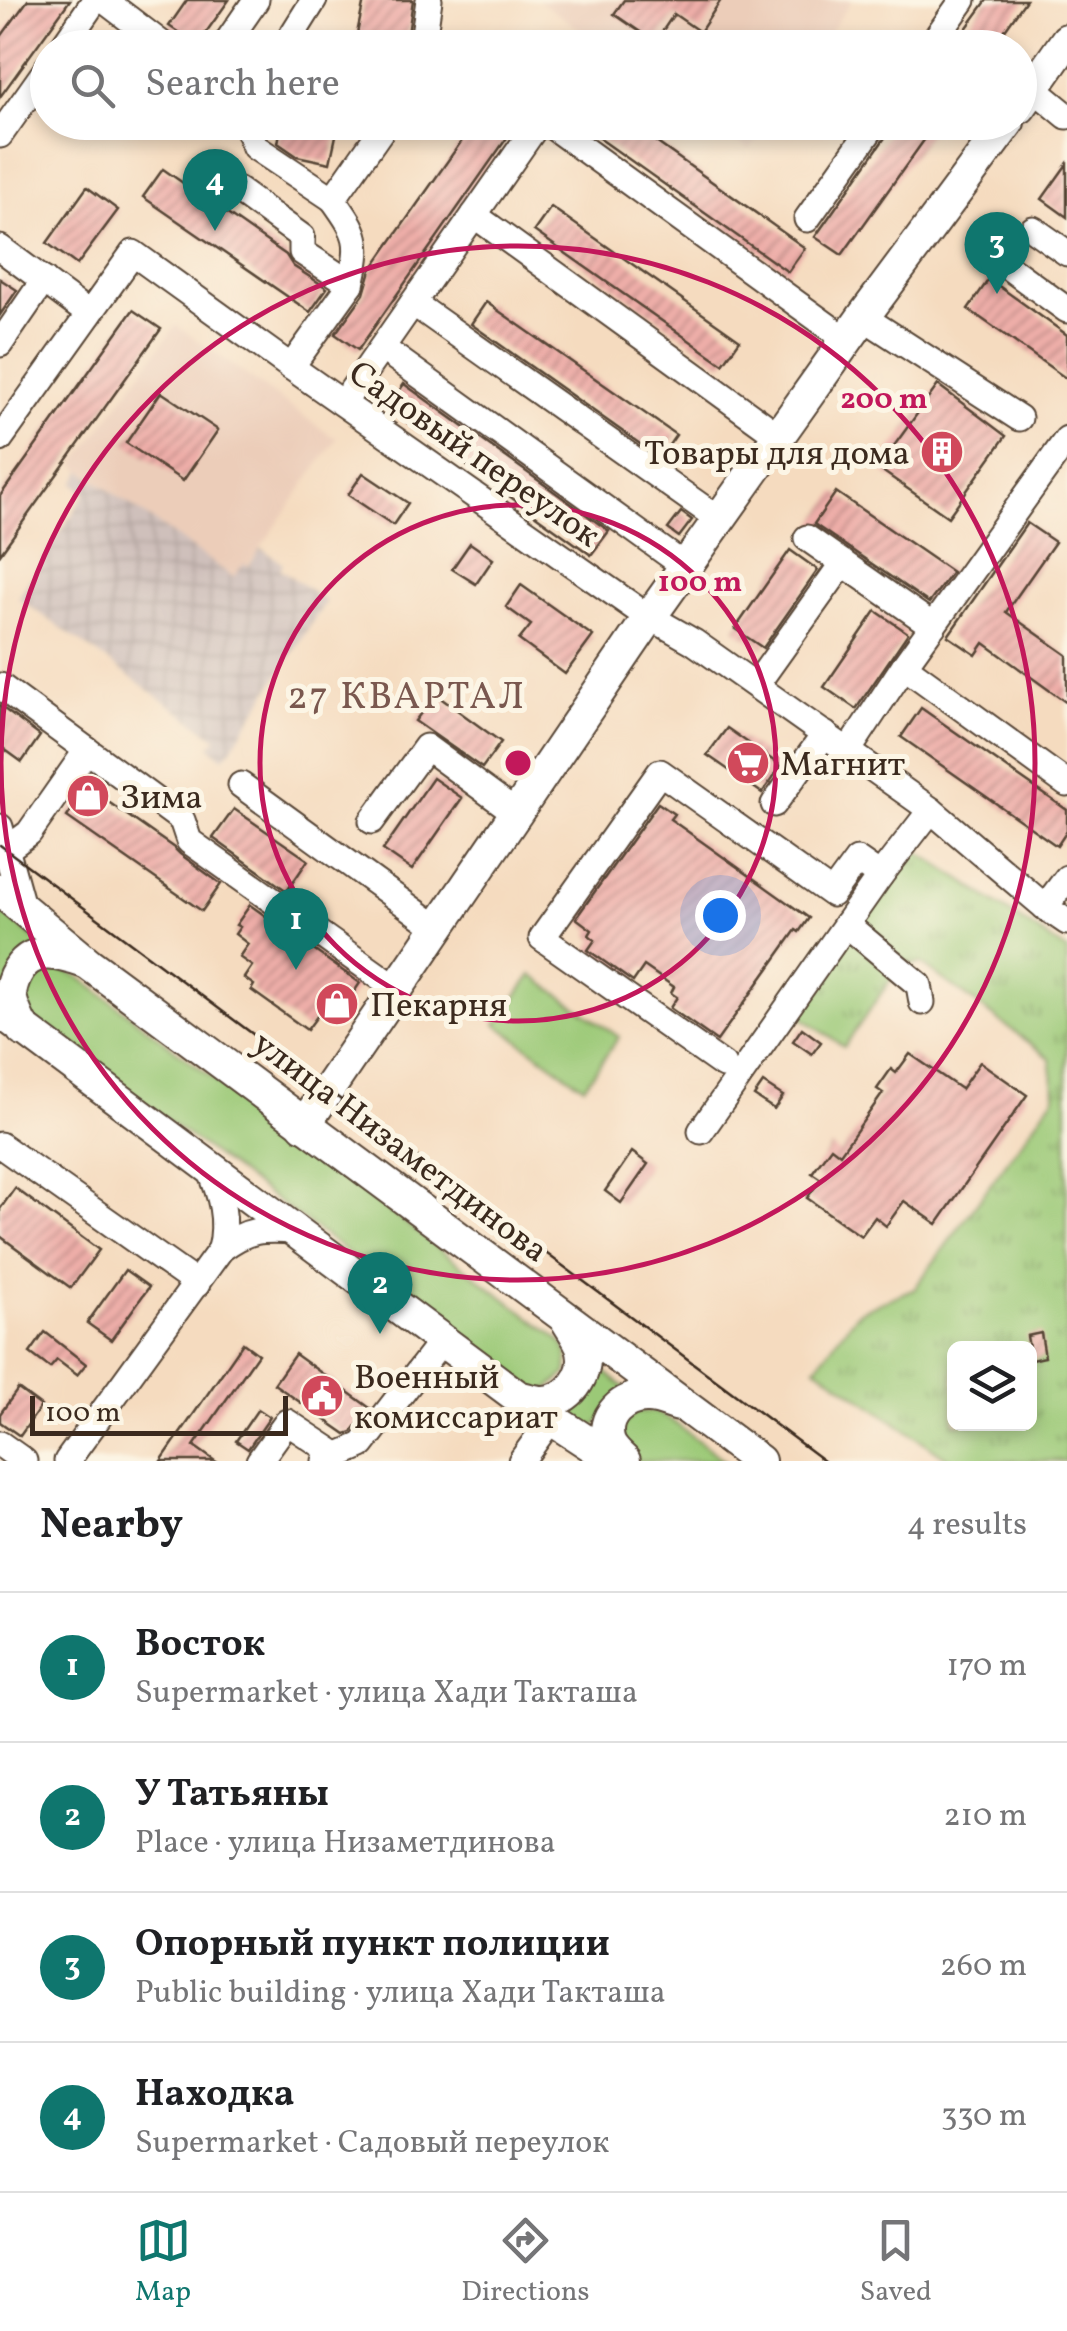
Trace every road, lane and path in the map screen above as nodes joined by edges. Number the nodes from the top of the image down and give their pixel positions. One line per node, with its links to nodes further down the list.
1 (95, 0): 7 (street)
2 (104, 0): 8 (street)
3 (256, 0): 9 (street)
4 (314, 0): 10 (street)
5 (430, 0): 11 (street)
6 (964, 0): 12 (street)
7 (74, 30)
8 (144, 30)
9 (235, 30)
10 (295, 30)
11 (425, 30)
12 (942, 30)
13 (1067, 40): 14 (main road)
14 (1037, 82)
15 (30, 93): 18 (street)
16 (1037, 102): 17 (street)
17 (1067, 116)
18 (0, 135)
19 (252, 140): 26 (street)
20 (374, 140): 26 (street)
21 (529, 140): 27 (street)
22 (569, 140): 38 (street)
23 (863, 140): 28 (street)
24 (995, 140): 38 (main road)
25 (207, 168): 34 (street)
26 (333, 199): 34 (street)
27 (474, 215): 35 (street); 44 (street)
28 (806, 219)
29 (1033, 229): 31 (street)
30 (0, 248): 33 (street)
31 (1067, 253)
32 (1004, 264): 36 (street)
33 (44, 280): 37 (street); 39 (street)
34 (350, 284): 41 (street)
35 (413, 303): 40 (street); 47 (street)
36 (1067, 310)
37 (89, 314): 41 (street, Садовый переулок); 45 (street)
38 (855, 328): 43 (street); 44 (main road)
39 (0, 344)
40 (382, 348): 42 (street); 50 (street)
41 (291, 366): 42 (street, Садовый переулок)
42 (343, 403): 51 (street, Садовый переулок)
43 (1019, 418)
44 (779, 436): 47 (main road)
45 (0, 439)
46 (1067, 439): 52 (street)
47 (720, 520): 50 (main road)
48 (807, 538): 49 (street)
49 (843, 563): 52 (street); 54 (street)
50 (686, 566): 51 (main road)
51 (649, 618): 54 (street, Садовый переулок); 63 (main road)
52 (933, 626): 53 (street)
53 (904, 666): 58 (street); 59 (street)
54 (756, 685): 56 (street, Садовый переулок)
55 (0, 686): 57 (street)
56 (825, 734): 58 (street, Садовый переулок); 61 (street)
57 (87, 750): 65 (street); 74 (street)
58 (848, 751): 62 (street, Садовый переулок)
59 (1067, 784)
60 (241, 785): 72 (street)
61 (774, 804)
62 (932, 810): 66 (street); 69 (street, Садовый переулок)
63 (516, 813): 64 (street); 72 (main road)
64 (372, 822)
65 (3, 838): 68 (street)
66 (880, 876): 71 (street); 77 (street)
67 (1067, 878): 69 (street)
68 (11, 898): 73 (main road, улица Низаметдинова)
69 (1045, 907): 70 (street, Садовый переулок)
70 (1067, 922)
71 (846, 924): 75 (street); 79 (street)
72 (438, 928): 74 (main road)
73 (90, 964): 76 (main road); 78 (main road, улица Низаметдинова)
74 (396, 988): 78 (main road)
75 (922, 1002)
76 (12, 1021): 81 (main road)
77 (723, 1065)
78 (304, 1125): 85 (main road, улица Низаметдинова)
79 (701, 1131)
80 (0, 1145): 84 (street)
81 (208, 1167): 82 (main road); 83 (street)
82 (295, 1232): 83 (street); 86 (main road)
83 (221, 1249): 84 (street)
84 (197, 1284): 93 (street)
85 (567, 1320): 87 (main road); 88 (main road, улица Низаметдинова)
86 (442, 1340): 87 (main road); 91 (street)
87 (518, 1397): 89 (main road)
88 (684, 1406): 97 (main road); 98 (main road, улица Низаметдинова)
89 (552, 1418): 95 (street); 96 (main road)
90 (0, 1444): 92 (street)
91 (331, 1458): 94 (street)
92 (24, 1461)
93 (67, 1461)
94 (259, 1461)
95 (521, 1461)
96 (616, 1461)
97 (624, 1461)
98 (759, 1461)

